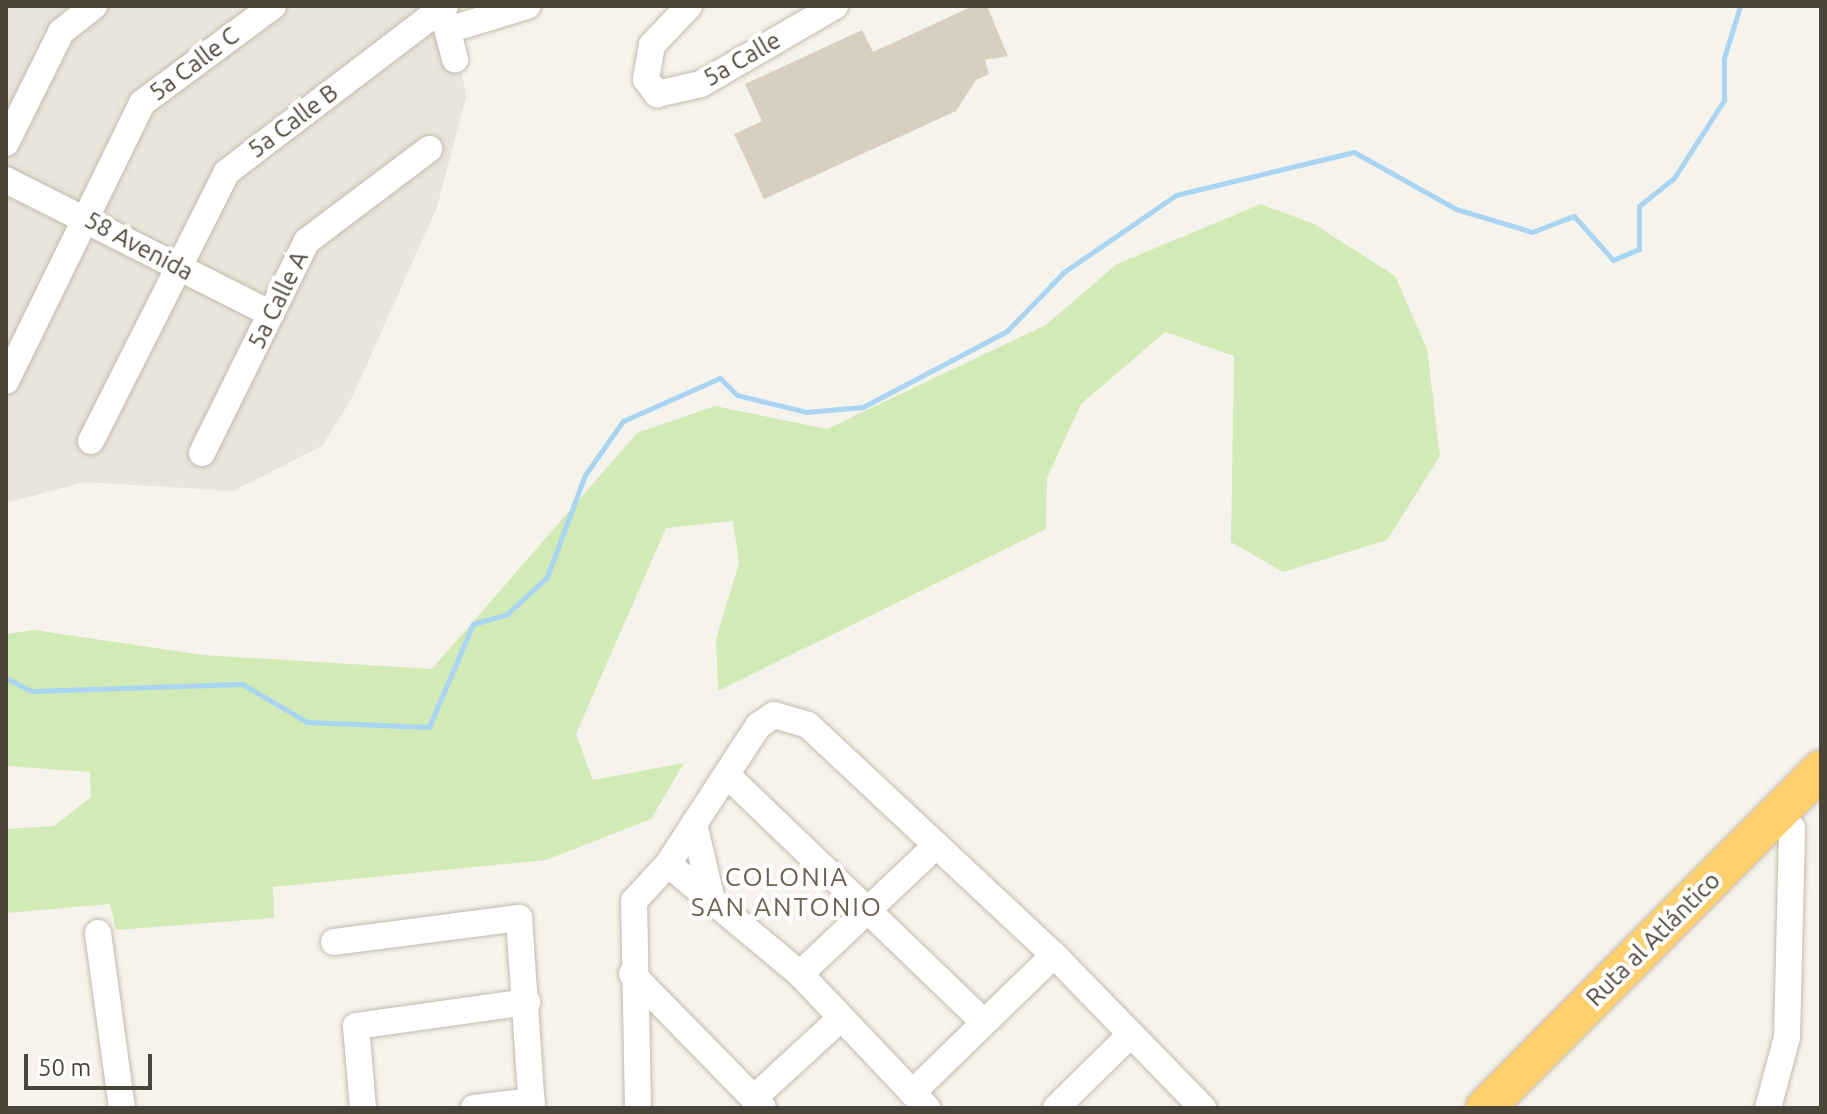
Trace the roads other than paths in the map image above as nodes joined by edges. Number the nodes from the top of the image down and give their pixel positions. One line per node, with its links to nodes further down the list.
1 (94, 6): 8 (street)
2 (273, 6): 11 (street, 5a Calle C)
3 (527, 6): 6 (street)
4 (689, 6): 5 (street, 5a Calle)
5 (835, 6)
6 (444, 13): 7 (street); 12 (street, 5a Calle B)
7 (455, 59)
8 (6, 143)
9 (429, 149): 13 (street, 5a Calle A)
10 (6, 180): 11 (street, 58 Avenida)
11 (86, 218): 12 (street, 58 Avenida); 14 (street, 5a Calle C)
12 (177, 267): 13 (street, 58 Avenida); 15 (street, 5a Calle B)
13 (271, 314): 16 (street, 5a Calle A)
14 (6, 381)
15 (91, 441)
16 (202, 453)
17 (1821, 770): 44 (highway, Ruta al Atlántico)
18 (727, 775): 20 (street); 22 (street); 25 (street)
19 (1821, 798): 21 (highway, Ruta al Atlántico)
20 (694, 824): 23 (street); 24 (street)
21 (1792, 828): 45 (highway, Ruta al Atlántico); 46 (street)
22 (937, 845): 25 (street); 28 (street)
23 (668, 864): 24 (street); 29 (street)
24 (712, 900): 30 (street)
25 (867, 905): 30 (street); 33 (street)
26 (98, 933): 38 (street)
27 (334, 942): 31 (street)
28 (1054, 955): 33 (street); 34 (street)
29 (632, 974): 36 (street); 41 (street)
30 (800, 974): 32 (street)
31 (527, 1002): 37 (street); 39 (street)
32 (841, 1018): 35 (street); 36 (street)
33 (983, 1021): 35 (street)
34 (1131, 1034): 42 (street); 43 (street)
35 (920, 1100)
36 (758, 1103)
37 (532, 1104): 40 (street)
38 (122, 1108)
39 (363, 1108)
40 (474, 1108)
41 (638, 1108)
42 (1056, 1108)
43 (1203, 1108)
44 (1485, 1108)
45 (1514, 1108)
46 (1768, 1108)

